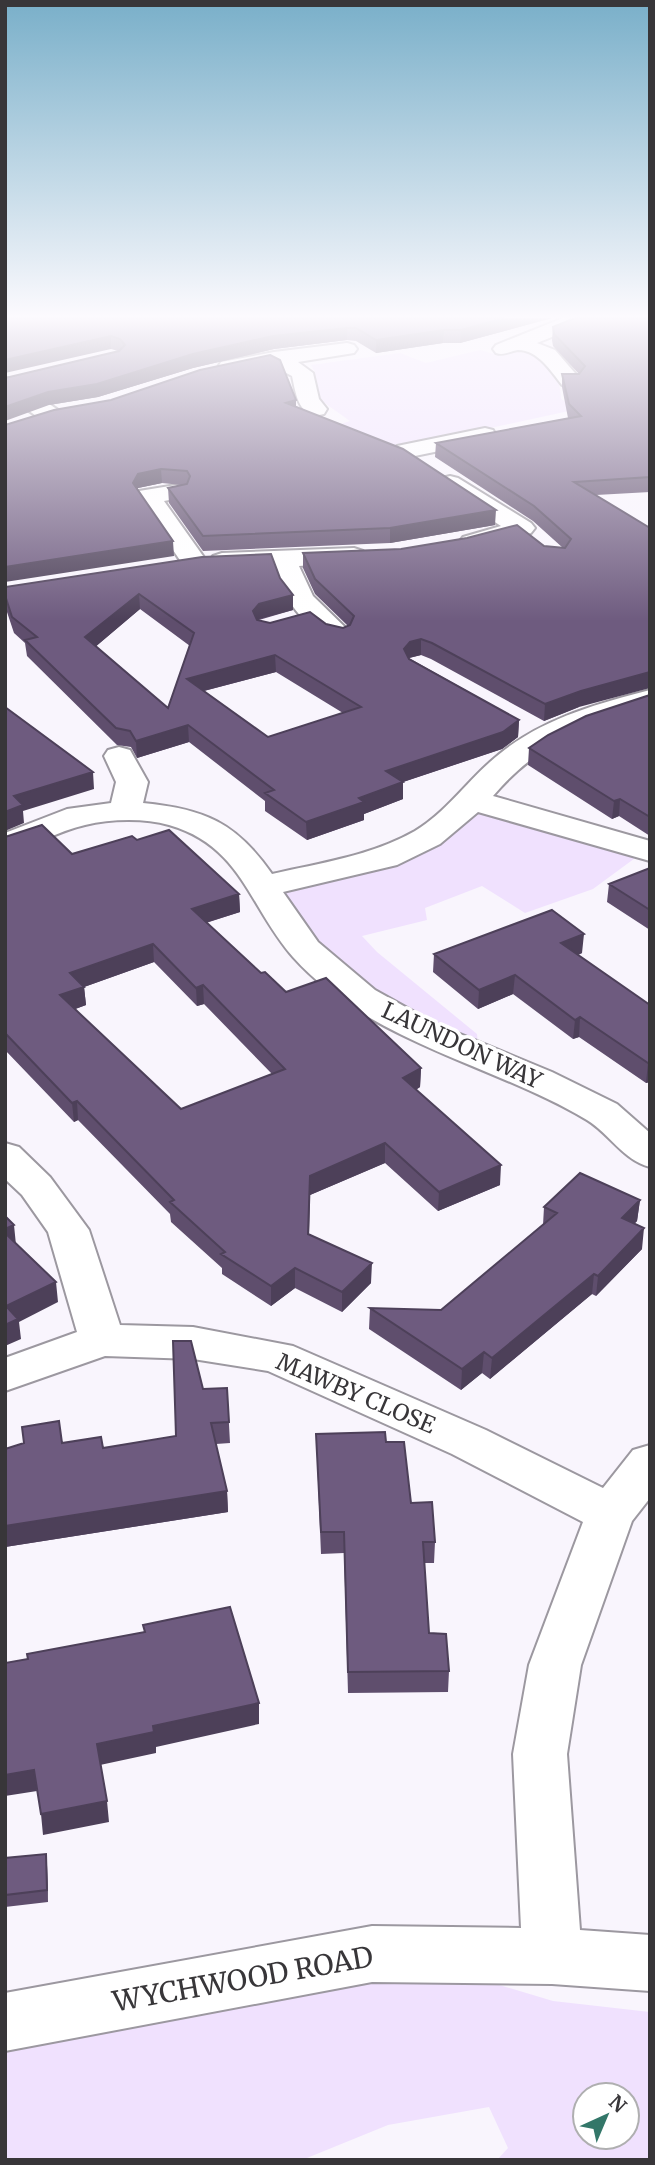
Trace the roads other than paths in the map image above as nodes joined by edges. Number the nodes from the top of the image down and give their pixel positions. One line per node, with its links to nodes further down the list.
1 (36, 419): 2 (street)
2 (26, 422)
3 (500, 431): 5 (street)
4 (176, 492): 7 (street)
5 (453, 545)
6 (375, 555): 7 (street)
7 (284, 559): 8 (street)
8 (338, 635)
9 (650, 699): 11 (street)
10 (119, 756): 12 (street)
11 (473, 800): 14 (street); 15 (street)
12 (125, 811): 13 (street, LAUNDON WAY); 15 (street, LAUNDON WAY)
13 (5, 844)
14 (650, 851)
15 (264, 886): 16 (street, LAUNDON WAY)
16 (650, 1154)
17 (5, 1156): 18 (street)
18 (102, 1340): 19 (street, MAWBY CLOSE); 21 (street, MAWBY CLOSE)
19 (5, 1375)
20 (650, 1463): 21 (street)
21 (610, 1514): 22 (street)
22 (552, 1956): 23 (street, WYCHWOOD ROAD); 24 (street, WYCHWOOD ROAD)
23 (650, 1963)
24 (5, 2022)

